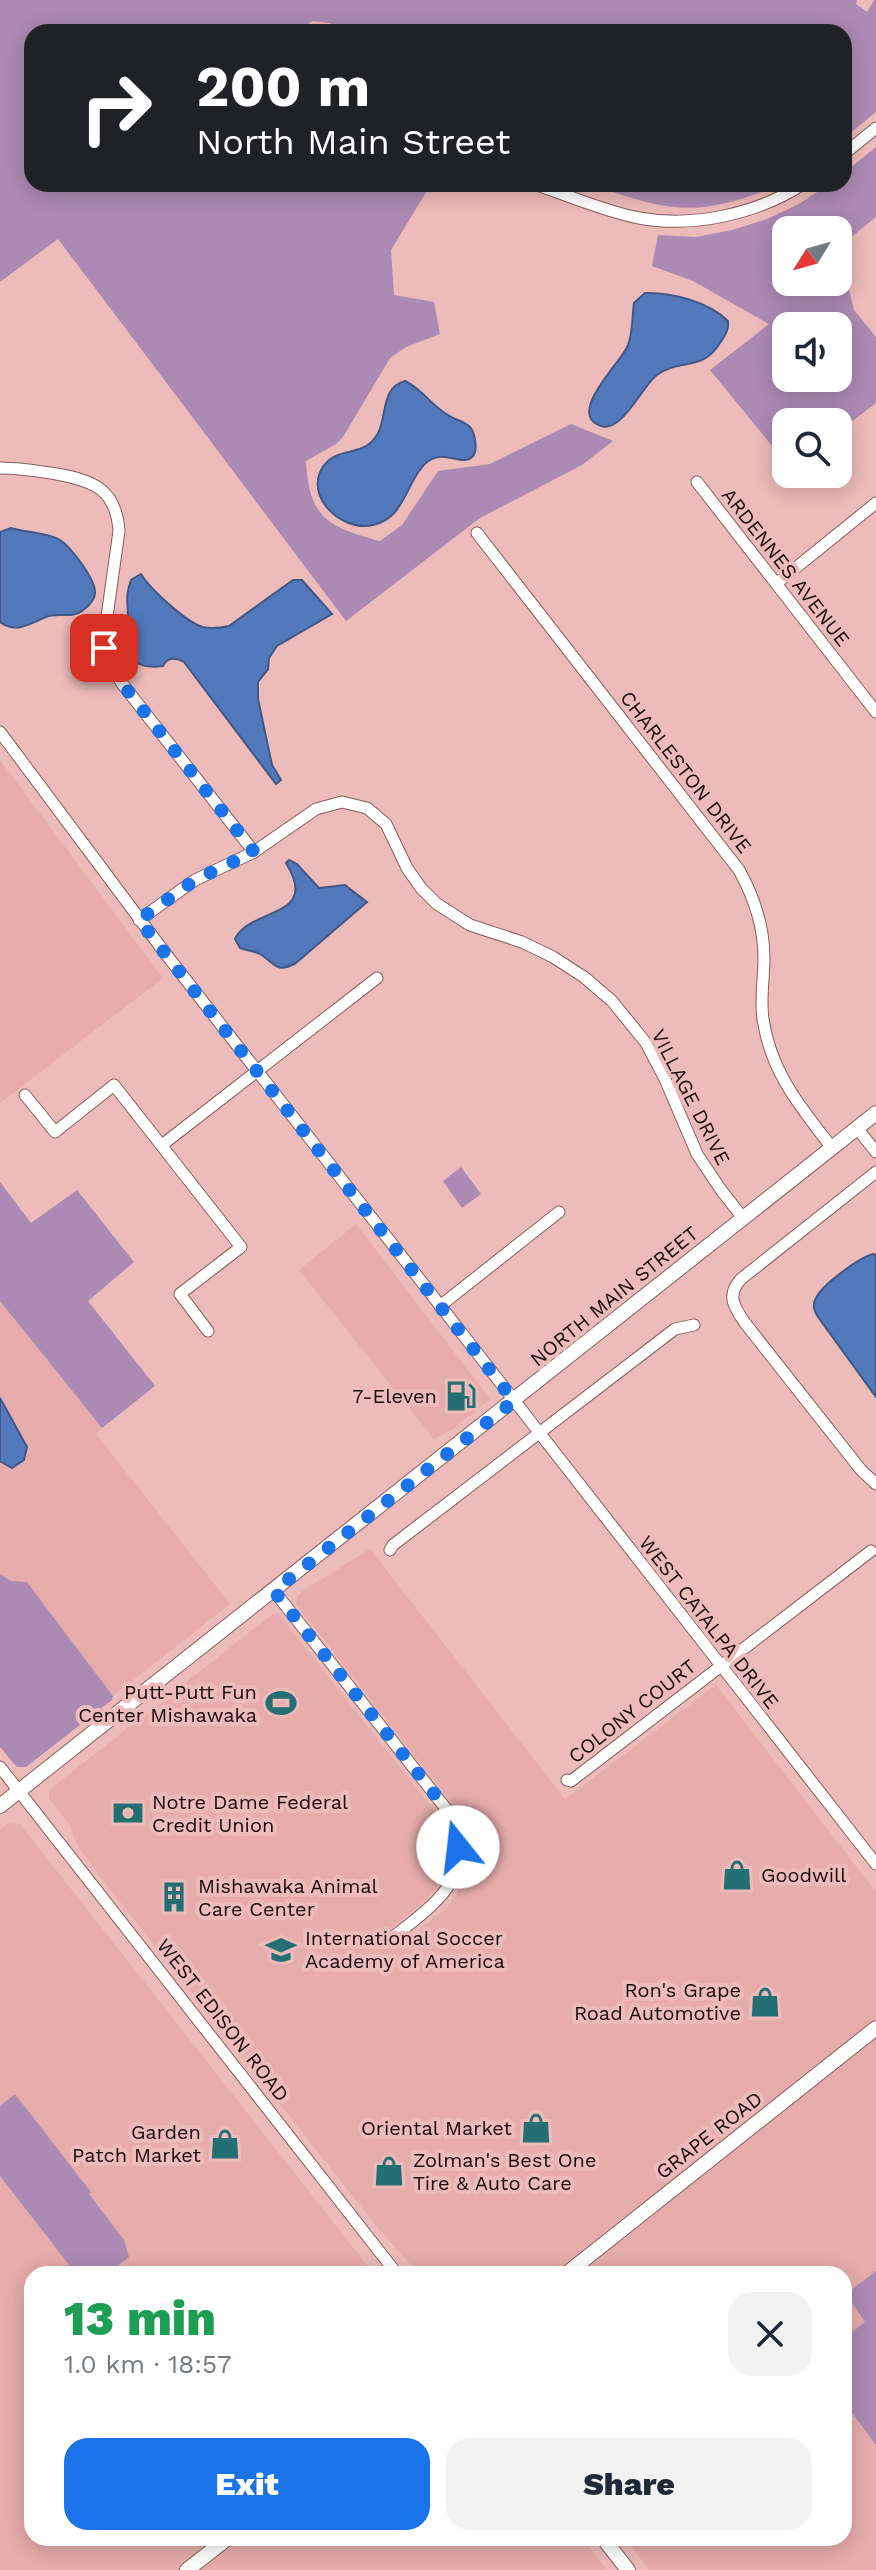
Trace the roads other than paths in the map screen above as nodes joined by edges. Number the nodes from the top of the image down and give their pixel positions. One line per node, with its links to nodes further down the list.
1 (876, 128): 2 (street)
2 (852, 148)
3 (559, 192): 4 (street)
4 (788, 192)
5 (0, 468): 12 (street)
6 (697, 482): 9 (street, ARDENNES AVENUE)
7 (876, 503): 9 (street)
8 (477, 533): 19 (street, CHARLESTON DRIVE)
9 (777, 583): 10 (street, ARDENNES AVENUE)
10 (876, 712)
11 (0, 732): 13 (street, WEST CATALPA DRIVE)
12 (254, 852): 13 (street, VILLAGE DRIVE); 23 (street, VILLAGE DRIVE)
13 (139, 920): 15 (street, WEST CATALPA DRIVE)
14 (377, 978): 15 (street)
15 (257, 1071): 18 (street); 24 (street, WEST CATALPA DRIVE)
16 (25, 1095): 18 (street)
17 (869, 1122): 19 (main road, NORTH MAIN STREET); 20 (street)
18 (162, 1145): 26 (street)
19 (832, 1148): 23 (main road, NORTH MAIN STREET)
20 (876, 1152)
21 (876, 1172): 29 (street)
22 (559, 1212): 24 (street)
23 (743, 1218): 27 (main road, NORTH MAIN STREET)
24 (440, 1306): 27 (street, WEST CATALPA DRIVE)
25 (694, 1325): 28 (street)
26 (208, 1331)
27 (514, 1401): 28 (street, WEST CATALPA DRIVE); 32 (main road, NORTH MAIN STREET)
28 (540, 1434): 30 (street); 33 (street, WEST CATALPA DRIVE)
29 (876, 1484)
30 (390, 1550)
31 (871, 1551): 33 (street, COLONY COURT)
32 (274, 1591): 36 (main road, NORTH MAIN STREET); 39 (street)
33 (720, 1666): 35 (street, COLONY COURT); 38 (street, WEST CATALPA DRIVE)
34 (0, 1767): 36 (street, WEST EDISON ROAD)
35 (567, 1780)
36 (19, 1791): 37 (main road, NORTH MAIN STREET); 41 (street, WEST EDISON ROAD)
37 (0, 1806)
38 (876, 1864)
39 (393, 1937)
40 (876, 2028): 42 (main road, GRAPE ROAD)
41 (391, 2266)
42 (576, 2266)
43 (218, 2546): 45 (main road)
44 (609, 2546): 46 (main road)
45 (187, 2570)
46 (628, 2570)

